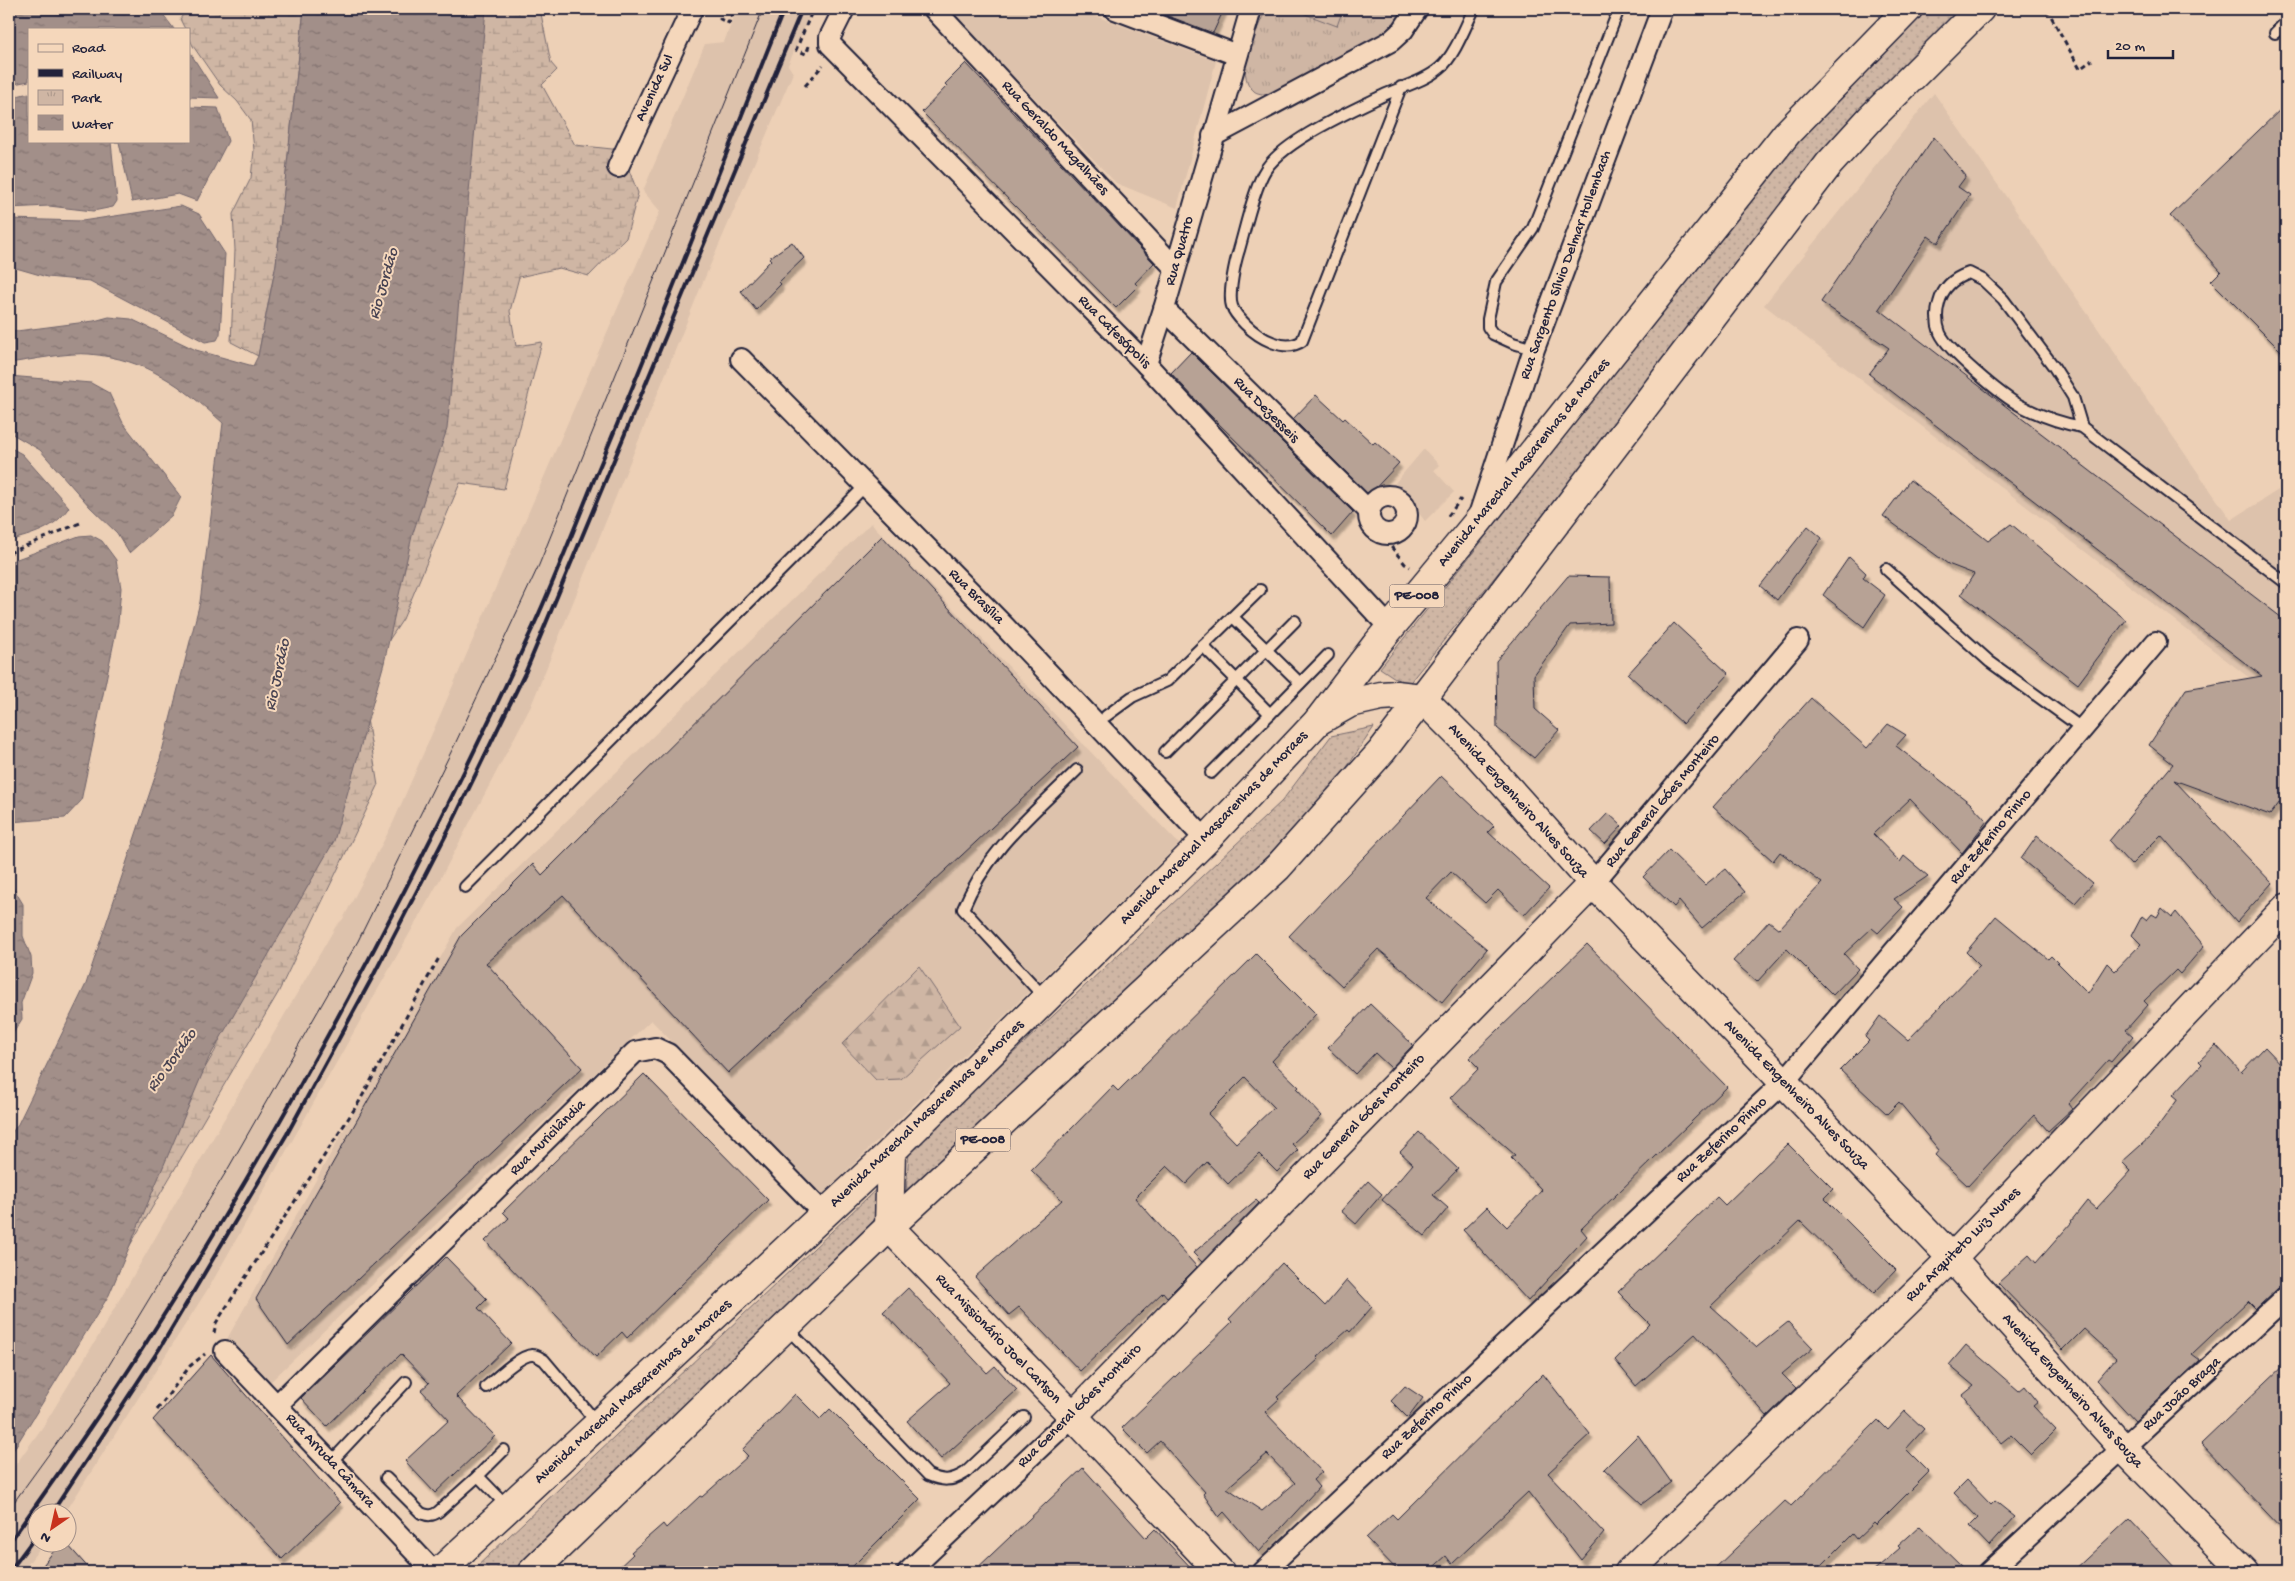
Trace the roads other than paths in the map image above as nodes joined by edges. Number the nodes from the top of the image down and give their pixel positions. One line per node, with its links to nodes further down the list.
1 (692, 9): 17 (street, Avenida Sul)
2 (844, 9): 22 (street, Rua Cafesópolis)
3 (934, 9): 18 (street, Rua Geraldo Magalhães)
4 (1115, 9): 14 (street)
5 (1251, 9): 14 (street, Rua Quatro)
6 (1417, 9): 16 (street)
7 (1474, 9): 15 (lane)
8 (1619, 9): 20 (lane)
9 (1662, 9): 20 (street, Rua Sargento Sílvio Delmar Hollembach)
10 (1908, 9): 26 (main road, Avenida Marechal Mascarenhas de Moraes / PE-008)
11 (1980, 9): 40 (main road, PE-008)
12 (2286, 22): 13 (lane)
13 (2276, 33)
14 (1236, 54): 16 (street, Rua Quatro)
15 (1401, 87): 15 (lane)
16 (1212, 136): 18 (street, Rua Quatro)
17 (618, 168)
18 (1175, 268): 19 (street, Rua Quatro)
19 (1164, 309): 22 (street, Rua Quatro); 25 (street, Rua Dezesseis)
20 (1534, 349): 26 (street, Rua Sargento Sílvio Delmar Hollembach)
21 (741, 359): 24 (street, Rua Brasília)
22 (1146, 364): 32 (street, Rua Cafesópolis)
23 (2082, 427): 23 (lane); 28 (lane)
24 (865, 486): 42 (street, Rua Brasília); 50 (lane)
25 (1369, 511): 25 (street)
26 (1476, 524): 32 (main road, Avenida Marechal Mascarenhas de Moraes / PE-008)
27 (1886, 569): 44 (lane)
28 (2286, 583)
29 (1260, 590): 30 (lane)
30 (1233, 617): 35 (lane); 36 (lane)
31 (1295, 620): 36 (lane)
32 (1390, 628): 43 (main road, Avenida Marechal Mascarenhas de Moraes / PE-008)
33 (1798, 640): 49 (street, Rua General Góes Monteiro)
34 (2156, 642): 44 (street, Rua Zeferino Pinho)
35 (1204, 646): 38 (lane); 42 (lane)
36 (1266, 650): 38 (lane); 39 (lane)
37 (1328, 655): 39 (lane)
38 (1237, 679): 41 (lane); 45 (lane)
39 (1300, 683): 41 (lane)
40 (1422, 698): 43 (main road); 49 (main road, Avenida Engenheiro Alves Souza); 56 (main road, PE-008)
41 (1270, 714): 47 (lane)
42 (1102, 721): 48 (street, Rua Brasília)
43 (1318, 721): 48 (main road, Avenida Marechal Mascarenhas de Moraes / PE-008)
44 (2084, 729): 53 (street, Rua Zeferino Pinho)
45 (1164, 752)
46 (1078, 770): 52 (lane)
47 (1211, 773)
48 (1206, 840): 52 (main road, Avenida Marechal Mascarenhas de Moraes / PE-008)
49 (1592, 883): 53 (main road, Avenida Engenheiro Alves Souza); 65 (main road, Rua General Góes Monteiro)
50 (466, 887)
51 (2286, 908): 57 (main road, Rua Arquiteto Luiz Nunes)
52 (1045, 998): 54 (main road, Avenida Marechal Mascarenhas de Moraes / PE-008)
53 (1783, 1082): 57 (main road, Avenida Engenheiro Alves Souza); 78 (street, Rua Zeferino Pinho)
54 (891, 1152): 55 (main road, Avenida Marechal Mascarenhas de Moraes / PE-008); 56 (main road)
55 (824, 1214): 63 (street, Rua Muricilândia); 66 (main road, Avenida Marechal Mascarenhas de Moraes / PE-008)
56 (889, 1228): 59 (main road, PE-008); 65 (main road, Rua Missionário Joel Carlson)
57 (1952, 1258): 67 (main road, Avenida Engenheiro Alves Souza); 79 (main road, Rua Arquiteto Luiz Nunes)
58 (2286, 1297): 67 (street, Rua João Braga)
59 (787, 1328): 64 (lane); 75 (main road, PE-008)
60 (219, 1345): 63 (street, Rua Arruda Câmara)
61 (406, 1382): 69 (lane)
62 (486, 1387): 66 (lane)
63 (277, 1404): 69 (street, Rua Arruda Câmara)
64 (1024, 1416)
65 (1073, 1416): 76 (street, Rua General Góes Monteiro); 77 (main road, Rua Missionário Joel Carlson)
66 (598, 1424): 72 (main road, Avenida Marechal Mascarenhas de Moraes / PE-008)
67 (2123, 1448): 80 (street, Rua João Braga); 81 (main road, Avenida Engenheiro Alves Souza)
68 (504, 1450): 70 (lane)
69 (331, 1462): 73 (street, Rua Arruda Câmara)
70 (478, 1476): 71 (lane); 72 (lane)
71 (386, 1478)
72 (509, 1507): 74 (main road, Avenida Marechal Mascarenhas de Moraes / PE-008)
73 (434, 1572)
74 (439, 1572)
75 (532, 1572)
76 (908, 1572)
77 (1220, 1572)
78 (1263, 1572)
79 (1629, 1572)
80 (1989, 1572)
81 (2245, 1572)

